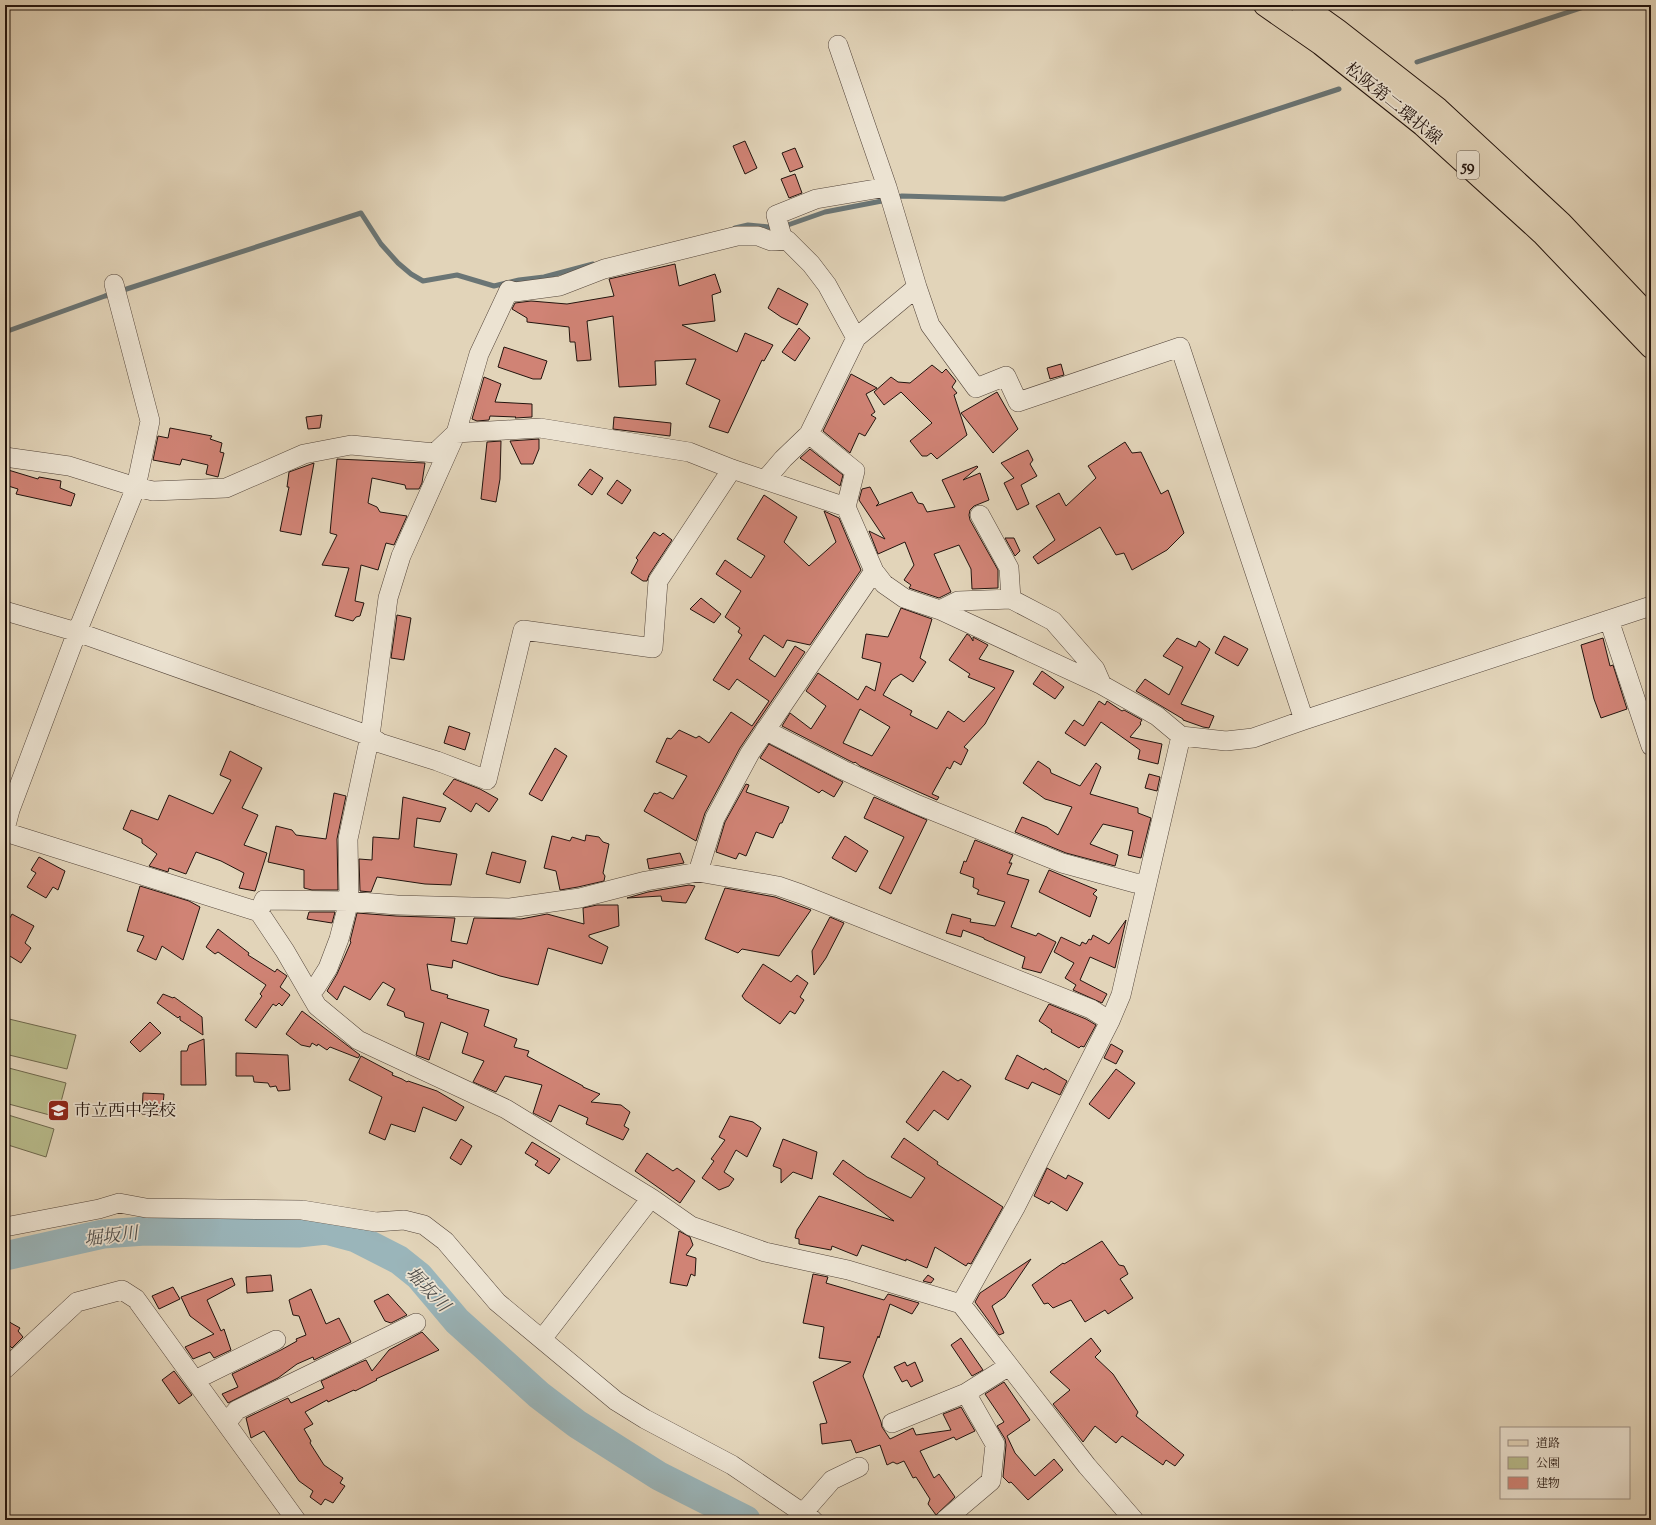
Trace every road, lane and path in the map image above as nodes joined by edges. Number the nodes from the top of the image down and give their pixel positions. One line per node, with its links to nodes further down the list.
1 (1264, 5): 10 (main road, 松阪第二環状線 / 59)
2 (1302, 5): 8 (main road, 松阪第二環状線 / 59)
3 (838, 45): 4 (street)
4 (887, 188): 5 (street); 7 (street)
5 (782, 239): 9 (street); 11 (street)
6 (114, 284): 16 (street)
7 (917, 286): 9 (street); 27 (street)
8 (1651, 318)
9 (856, 338): 12 (street)
10 (1651, 347)
11 (456, 433): 14 (street); 16 (street); 29 (street)
12 (809, 434): 15 (street); 17 (street)
13 (5, 458): 16 (street)
14 (732, 469): 15 (street); 29 (street)
15 (766, 480): 17 (street)
16 (136, 487): 25 (street)
17 (846, 507): 19 (street)
18 (980, 515): 20 (street)
19 (874, 571): 22 (street); 28 (street)
20 (1011, 599): 22 (street); 26 (street)
21 (1651, 606): 24 (street)
22 (940, 610): 26 (street)
23 (5, 611): 25 (street)
24 (1609, 620): 27 (street); 31 (street)
25 (77, 632): 29 (street); 32 (street)
26 (1102, 685): 30 (street)
27 (1304, 720): 30 (street)
28 (765, 730): 33 (street); 34 (street)
29 (370, 736): 35 (street)
30 (1181, 736): 34 (street)
31 (1651, 746)
32 (5, 831): 36 (street)
33 (698, 872): 35 (street); 38 (street)
34 (1146, 883): 38 (street)
35 (349, 901): 36 (street); 37 (street)
36 (259, 912): 37 (street)
37 (310, 993): 39 (street)
38 (1110, 1021): 41 (street)
39 (651, 1198): 41 (street); 43 (street)
40 (5, 1227): 43 (street)
41 (961, 1304): 45 (street)
42 (416, 1323): 49 (street)
43 (542, 1339): 52 (street)
44 (276, 1340): 47 (street)
45 (1009, 1366): 48 (street); 55 (street)
46 (5, 1369): 47 (street)
47 (195, 1380): 49 (street)
48 (966, 1393): 50 (street); 54 (street)
49 (226, 1423): 53 (street)
50 (892, 1423)
51 (859, 1467): 52 (street)
52 (808, 1517)
53 (296, 1520)
54 (945, 1520)
55 (1134, 1520)

